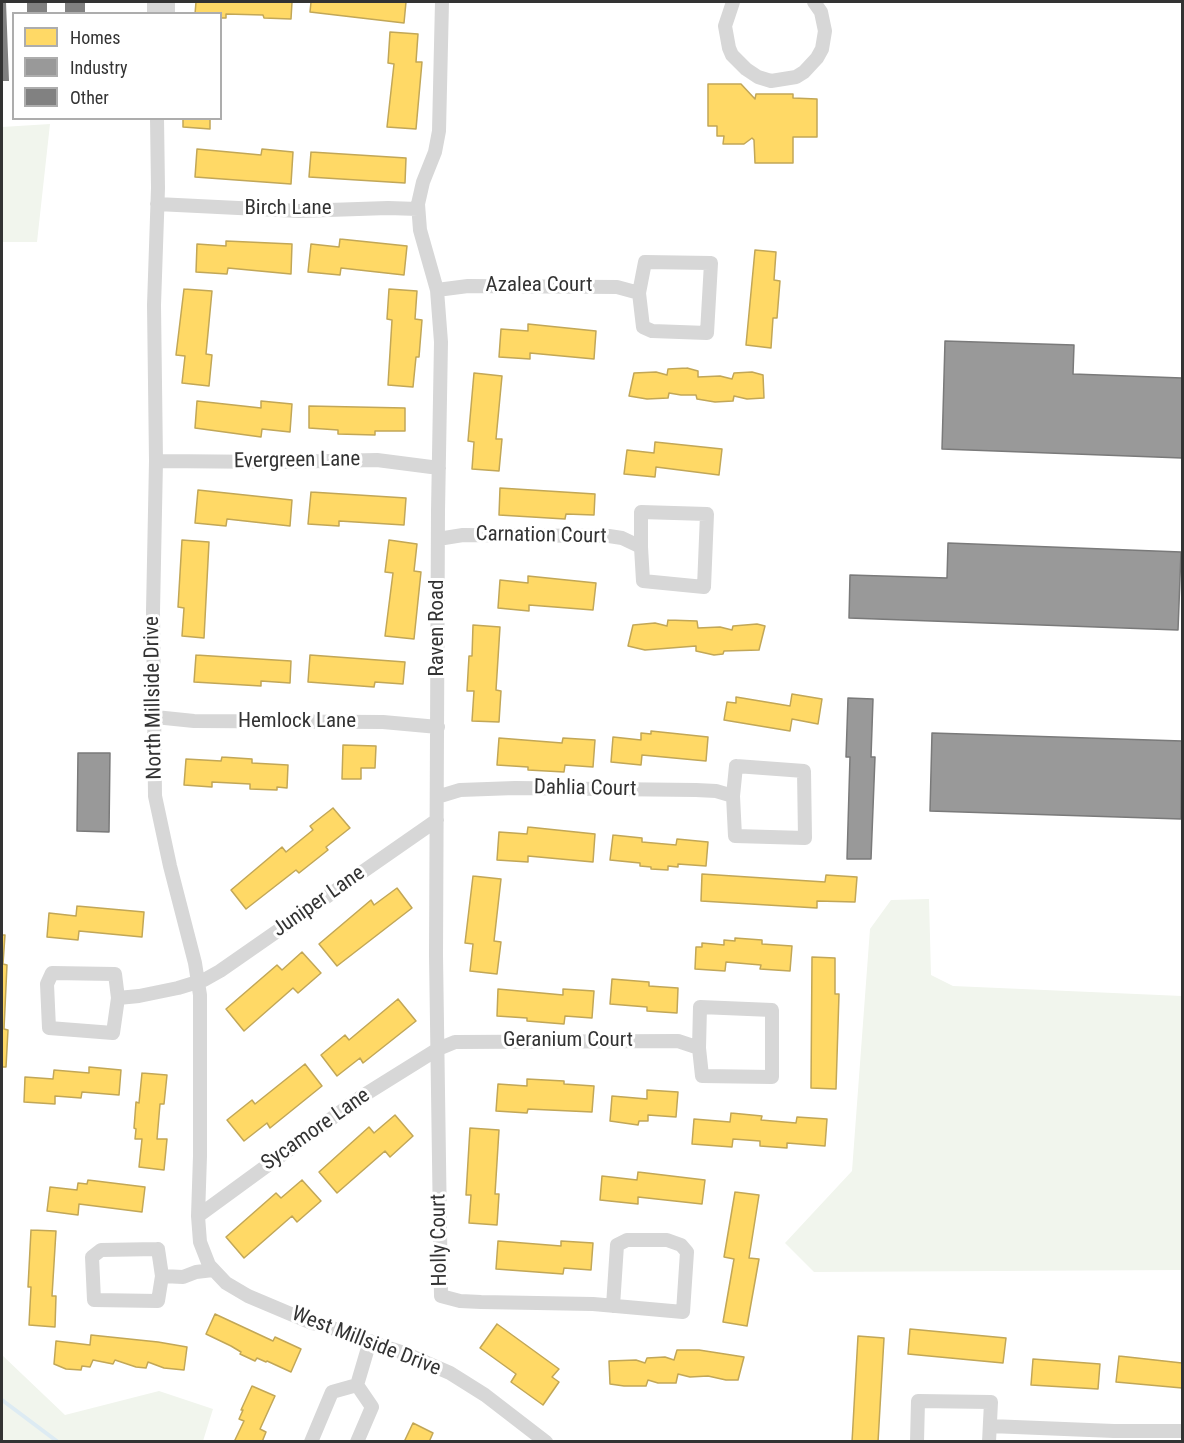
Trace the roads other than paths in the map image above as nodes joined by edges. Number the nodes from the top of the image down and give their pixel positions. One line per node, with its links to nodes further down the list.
1 (442, 2): 6 (street)
2 (733, 2): 3 (street)
3 (814, 2)
4 (156, 120): 5 (street, North Millside Drive)
5 (157, 204): 6 (street, Birch Lane); 9 (street, North Millside Drive)
6 (418, 209): 7 (street, Raven Road)
7 (437, 290): 8 (street, Azalea Court); 10 (street, Raven Road)
8 (639, 293): 8 (street)
9 (156, 461): 10 (street, Evergreen Lane); 13 (street, North Millside Drive)
10 (439, 468): 11 (street, Raven Road)
11 (438, 539): 12 (street, Carnation Court); 14 (street, Raven Road)
12 (641, 547): 12 (street)
13 (155, 717): 14 (street, Hemlock Lane); 18 (street, North Millside Drive)
14 (438, 727): 16 (street, Raven Road)
15 (732, 796): 15 (street); 16 (street, Dahlia Court)
16 (437, 798): 17 (street, Raven Road)
17 (437, 820): 18 (street, Juniper Lane); 21 (street, Raven Road)
18 (199, 981): 19 (street, Juniper Lane); 22 (street, North Millside Drive)
19 (118, 998): 19 (street)
20 (699, 1048): 20 (street); 21 (street, Geranium Court)
21 (438, 1049): 22 (street, Sycamore Lane); 25 (street, Holly Court)
22 (198, 1216): 23 (street, North Millside Drive)
23 (213, 1270): 24 (street); 26 (street, West Millside Drive)
24 (162, 1276): 24 (street)
25 (613, 1306): 25 (street, Holly Court)
26 (370, 1341): 27 (street); 32 (street, West Millside Drive)
27 (357, 1385): 30 (street); 31 (street)
28 (990, 1426): 29 (street); 33 (street); 34 (street)
29 (1182, 1431)
30 (311, 1442)
31 (357, 1442)
32 (546, 1442)
33 (916, 1442)
34 (989, 1442)

